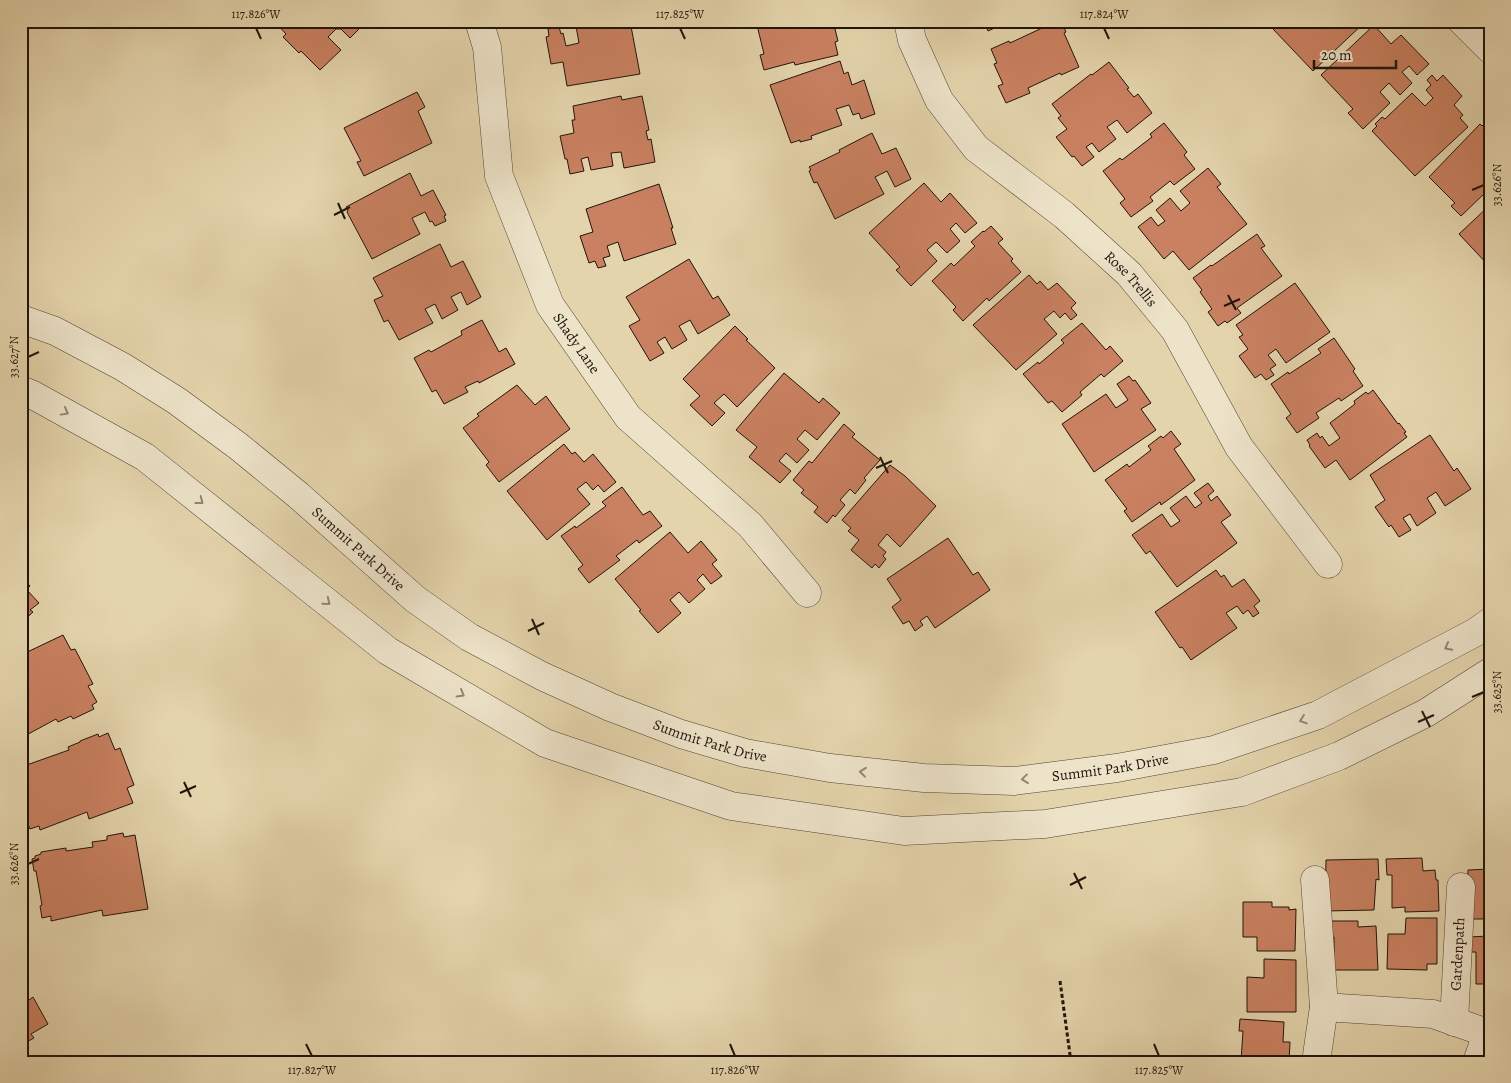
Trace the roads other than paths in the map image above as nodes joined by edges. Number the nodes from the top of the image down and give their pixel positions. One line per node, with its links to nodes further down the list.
1 (479, 21): 8 (street, Shady Lane)
2 (908, 21): 7 (street, Rose Trellis)
3 (1462, 21): 4 (street)
4 (1490, 49)
5 (21, 319): 9 (street, Summit Park Drive, one-way to 5)
6 (21, 390): 10 (street, one-way to 10)
7 (1328, 564)
8 (807, 593)
9 (1490, 622)
10 (1490, 672)
11 (1315, 880): 13 (street)
12 (1461, 887): 14 (street, Gardenpath)
13 (1324, 1007): 14 (street); 16 (street)
14 (1454, 1022): 15 (street)
15 (1488, 1034): 17 (street)
16 (1316, 1062)
17 (1477, 1062)

